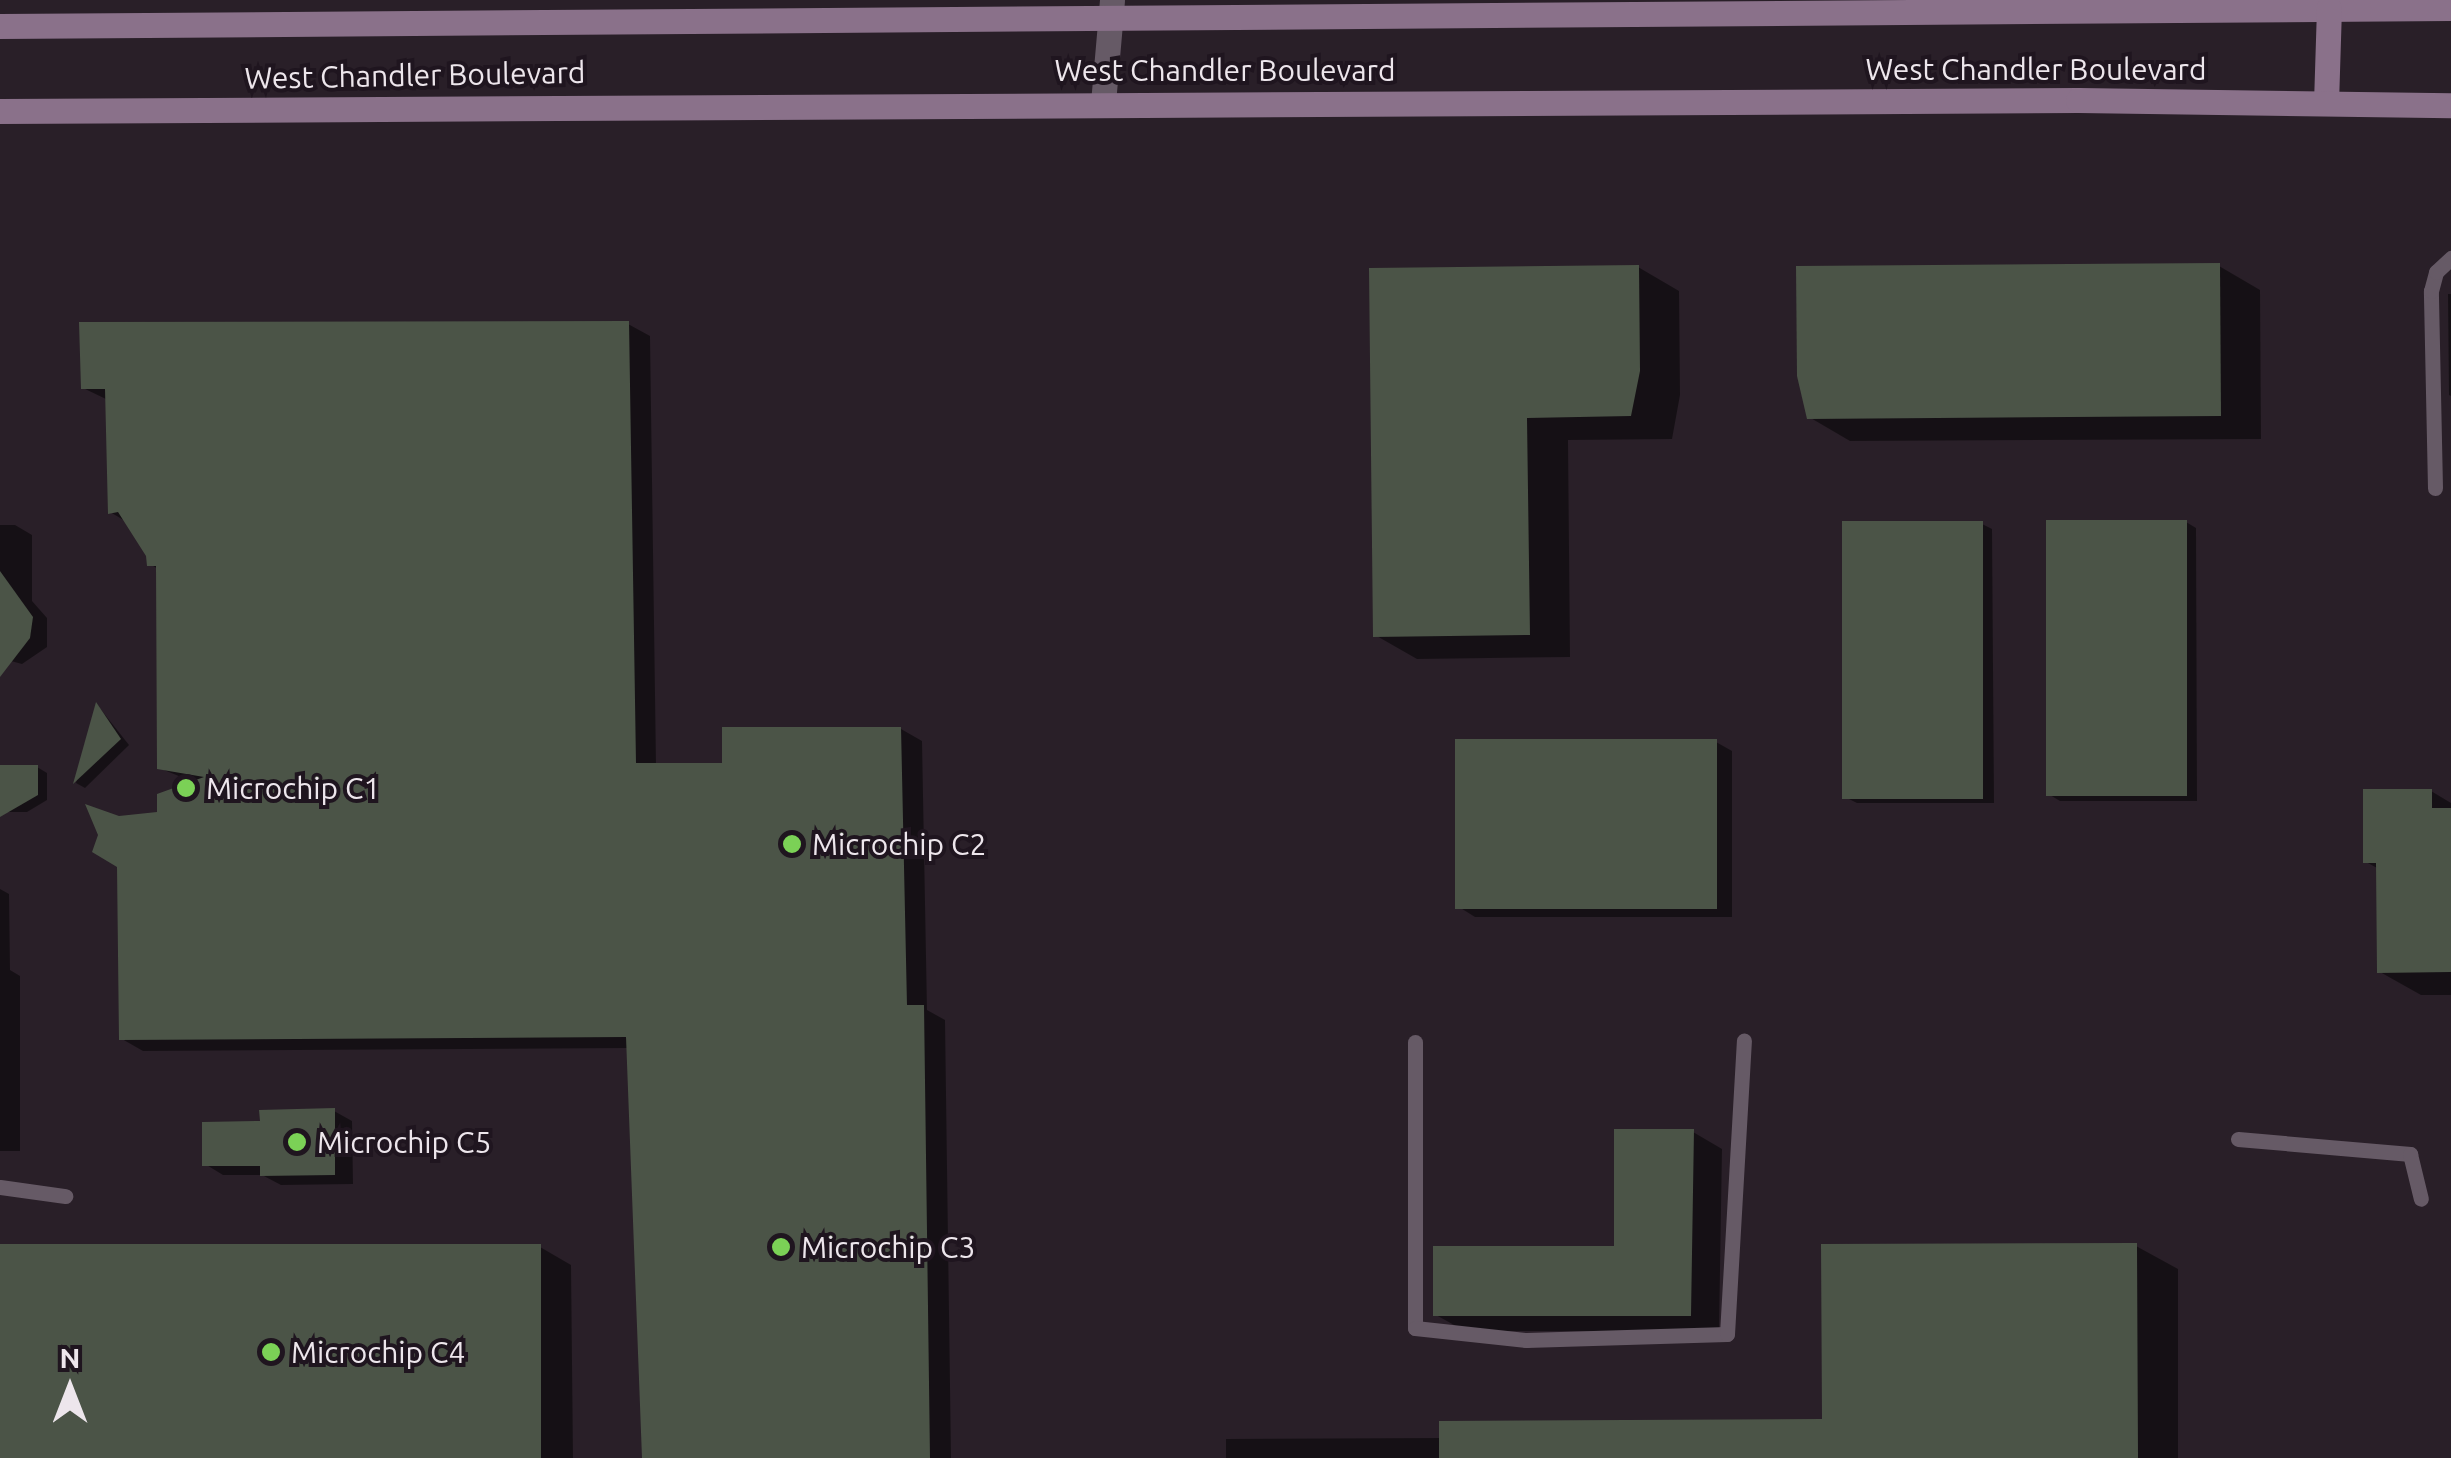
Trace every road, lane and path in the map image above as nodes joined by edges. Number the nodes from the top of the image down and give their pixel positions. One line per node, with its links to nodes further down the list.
1 (2328, 8): 2 (main road, West Chandler Boulevard); 3 (main road, West Chandler Boulevard); 6 (main road)
2 (2451, 8)
3 (1112, 9): 4 (main road, West Chandler Boulevard); 5 (street)
4 (0, 26)
5 (1103, 103): 6 (main road, West Chandler Boulevard); 8 (main road, West Chandler Boulevard)
6 (2326, 103): 7 (main road, West Chandler Boulevard)
7 (2451, 104)
8 (0, 111)
9 (2451, 258): 10 (lane)
10 (2435, 488)
11 (1744, 1040): 12 (lane)
12 (1414, 1042)
13 (2238, 1139): 16 (lane)
14 (0, 1187): 15 (lane)
15 (65, 1196)
16 (2421, 1199)

